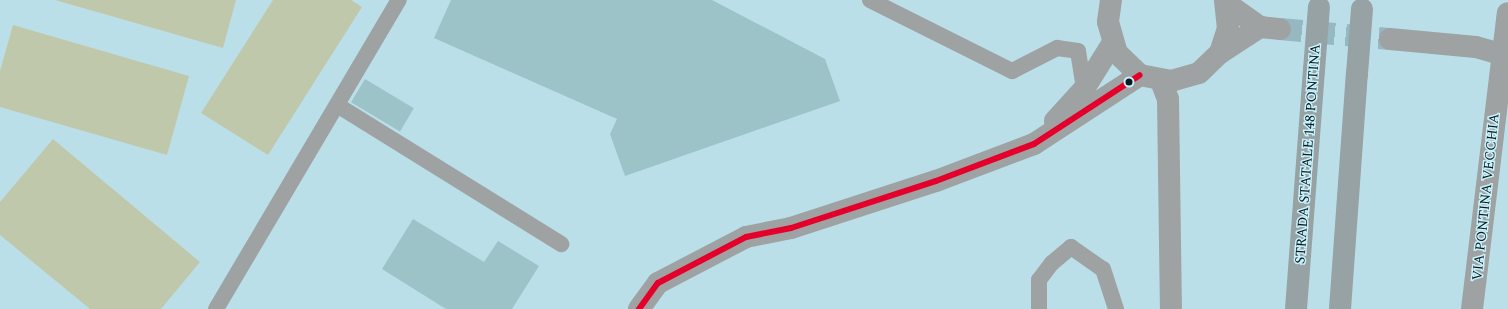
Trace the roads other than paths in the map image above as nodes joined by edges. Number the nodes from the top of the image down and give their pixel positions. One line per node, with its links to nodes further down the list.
1 (399, 0): 15 (lane)
2 (870, 0): 14 (lane)
3 (1112, 0): 9 (street)
4 (1226, 2): 10 (street); 10 (street)
5 (1320, 3): 23 (highway, STRADA STATALE 148 PONTINA, bridge)
6 (1362, 5): 24 (highway, bridge)
7 (1508, 13): 11 (street, VIA PONTINA VECCHIA)
8 (1390, 39): 11 (street)
9 (1112, 44): 12 (street); 14 (street)
10 (1220, 52): 13 (street)
11 (1504, 56): 25 (street, VIA PONTINA VECCHIA)
12 (1140, 75): 13 (street); 16 (street)
13 (1161, 81): 22 (street)
14 (1084, 89): 16 (street)
15 (337, 105): 17 (lane); 18 (lane)
16 (1034, 144): 19 (street)
17 (561, 244)
18 (216, 309)
19 (640, 309)
20 (1039, 309): 21 (lane)
21 (1116, 309)
22 (1171, 309)
23 (1296, 309)
24 (1340, 309)
25 (1472, 309)

